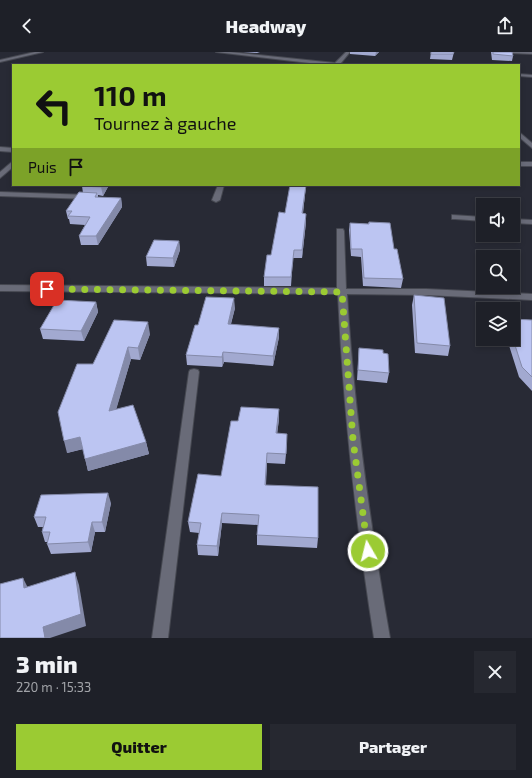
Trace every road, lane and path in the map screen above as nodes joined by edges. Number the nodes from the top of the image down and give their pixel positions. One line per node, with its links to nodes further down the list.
1 (41, 52): 6 (street)
2 (218, 52): 7 (street)
3 (348, 52): 9 (street)
4 (510, 52): 5 (street)
5 (532, 53)
6 (0, 60)
7 (290, 63): 8 (street)
8 (313, 64)
9 (337, 64)
10 (520, 75): 11 (street)
11 (532, 76)
12 (520, 135): 13 (street)
13 (532, 146)
14 (0, 149): 15 (street)
15 (12, 150)
16 (12, 164): 19 (street)
17 (520, 164): 18 (street)
18 (532, 164)
19 (0, 176)
20 (221, 186): 23 (street)
21 (0, 194): 22 (street)
22 (100, 198)
23 (216, 200)
24 (455, 217): 25 (street)
25 (476, 218)
26 (520, 221): 27 (street)
27 (532, 222)
28 (340, 231): 30 (street)
29 (0, 288): 30 (street)
30 (342, 292): 31 (street); 34 (street)
31 (532, 297)
32 (194, 372): 33 (street)
33 (160, 638)
34 (382, 638)

